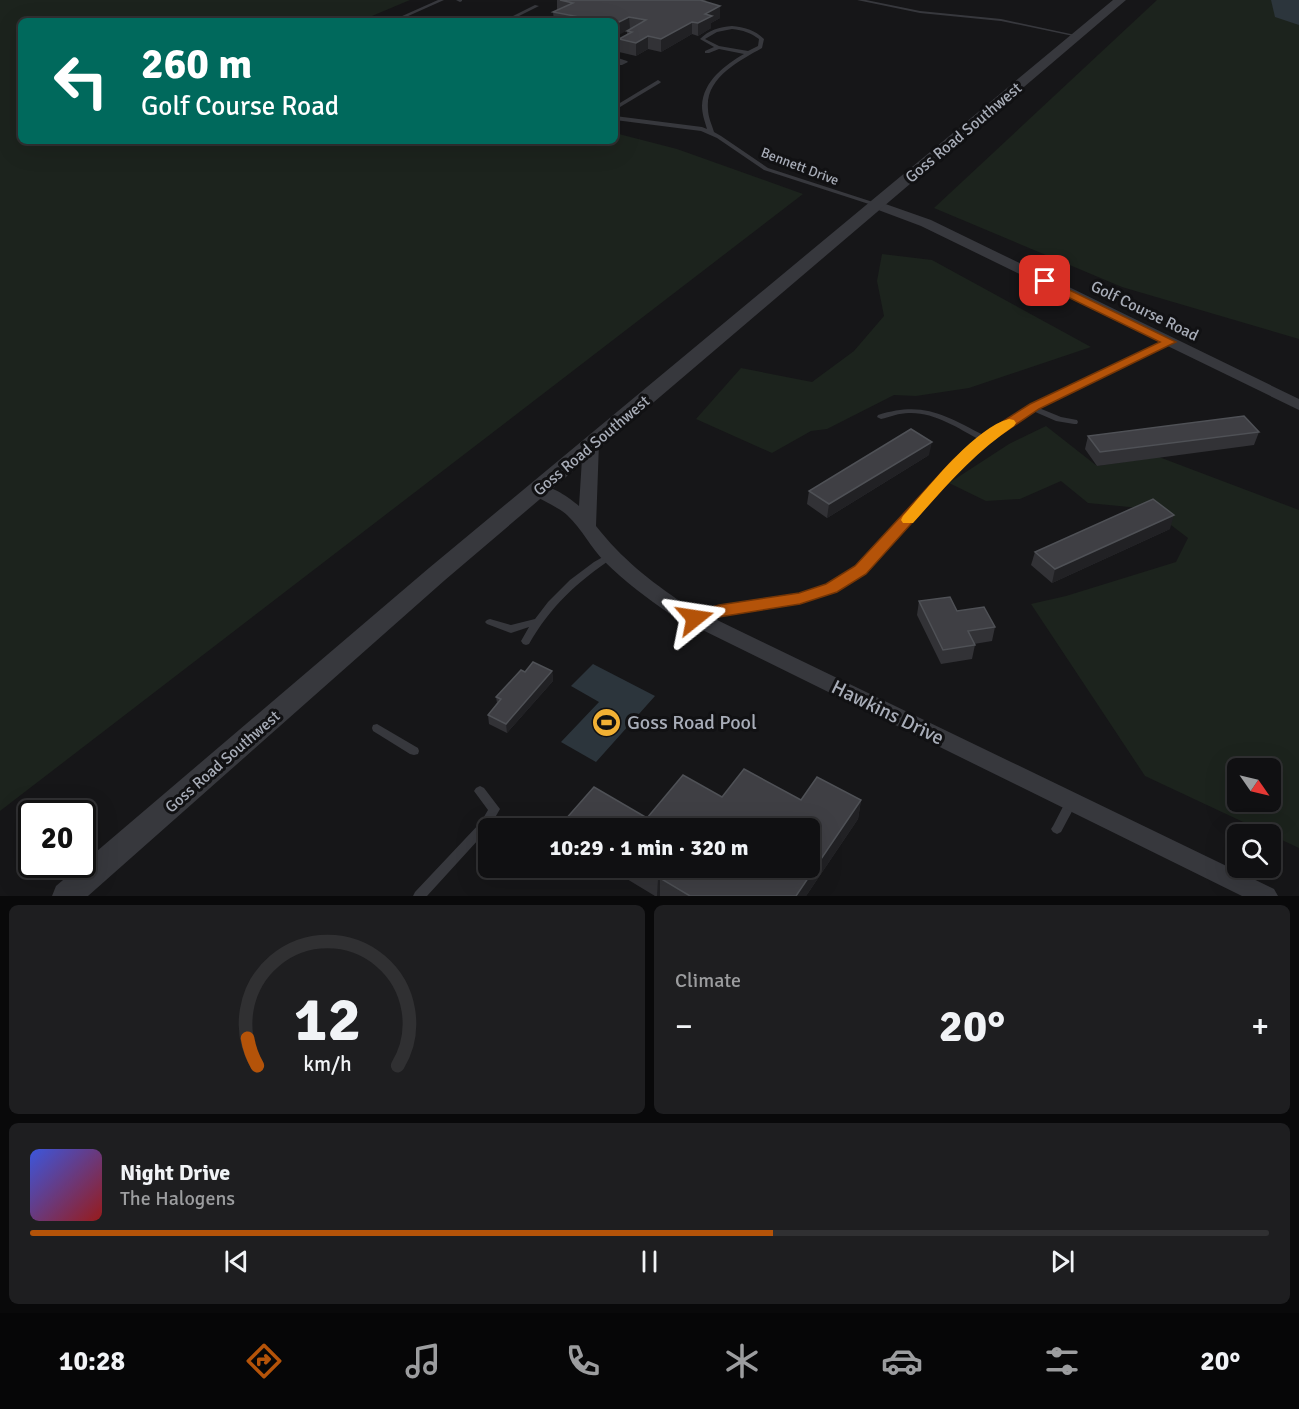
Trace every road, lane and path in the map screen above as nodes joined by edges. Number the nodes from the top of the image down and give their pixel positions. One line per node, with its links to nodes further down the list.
1 (441, 0): 4 (lane)
2 (859, 0): 13 (lane)
3 (1120, 0): 13 (street, Goss Road Southwest)
4 (427, 6): 6 (lane); 8 (lane)
5 (537, 6): 9 (lane)
6 (440, 9)
7 (505, 12): 9 (lane)
8 (407, 15): 10 (lane); 11 (lane)
9 (518, 15): 12 (lane)
10 (400, 18)
11 (420, 18)
12 (512, 18)
13 (1078, 36): 23 (street, Goss Road Southwest)
14 (718, 47): 15 (lane); 16 (lane); 16 (lane)
15 (707, 52)
16 (749, 53): 22 (lane)
17 (618, 60): 18 (lane)
18 (620, 64)
19 (658, 82): 20 (lane)
20 (618, 106)
21 (618, 118): 22 (lane, Bennett Drive)
22 (711, 132): 23 (lane, Bennett Drive)
23 (877, 205): 24 (street, Golf Course Road); 30 (street, Goss Road Southwest)
24 (1169, 342): 25 (street, Golf Course Road); 26 (lane)
25 (1299, 405)
26 (1033, 408): 28 (lane); 29 (lane)
27 (881, 417): 29 (lane)
28 (1074, 422)
29 (985, 439): 34 (lane)
30 (591, 443): 31 (street, Goss Road Southwest); 32 (street)
31 (538, 490): 32 (street, Hawkins Drive); 43 (street, Goss Road Southwest)
32 (587, 525): 33 (street, Hawkins Drive)
33 (610, 556): 34 (street, Hawkins Drive); 36 (lane)
34 (695, 618): 41 (street, Hawkins Drive)
35 (490, 621): 36 (lane)
36 (536, 622): 37 (lane)
37 (526, 641)
38 (376, 728): 39 (lane)
39 (414, 751)
40 (480, 791): 44 (lane)
41 (1072, 801): 42 (lane); 45 (street, Hawkins Drive)
42 (1057, 830)
43 (67, 896)
44 (419, 896)
45 (1266, 896)

